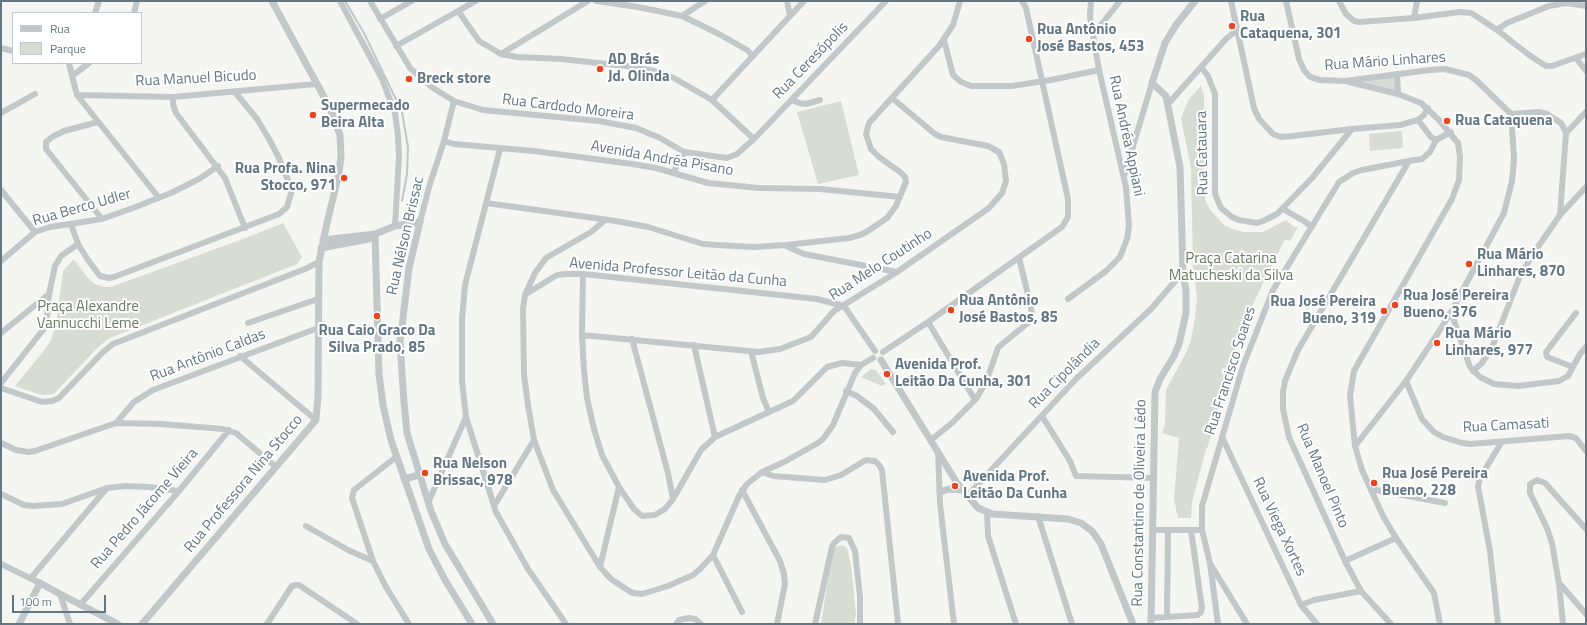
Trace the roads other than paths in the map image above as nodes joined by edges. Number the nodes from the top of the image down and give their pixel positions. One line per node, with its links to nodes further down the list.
1 (99, 1): 26 (street)
2 (138, 1): 27 (street)
3 (272, 1): 54 (street, Rua Professora Nina Stocco)
4 (340, 1): 95 (street)
5 (370, 1): 32 (street, Rua Cardodo Moreira)
6 (412, 1): 32 (street)
7 (476, 1): 28 (street)
8 (588, 1): 40 (street)
9 (596, 1): 29 (street)
10 (705, 1): 29 (street)
11 (787, 1): 30 (street)
12 (804, 1): 30 (street)
13 (886, 1): 62 (street, Rua Ceresópolis)
14 (960, 1): 36 (street)
15 (1022, 1): 25 (street)
16 (1029, 1): 25 (street)
17 (1092, 1): 35 (street, Rua Andréa Appiani)
18 (1120, 1): 35 (street)
19 (1195, 1): 53 (street)
20 (1231, 1): 34 (street)
21 (1286, 1): 52 (street, Rua Mário Linhares)
22 (1339, 1): 31 (street)
23 (1417, 1): 31 (street)
24 (1586, 6): 33 (street)
25 (1026, 8): 51 (street)
26 (95, 12)
27 (134, 12)
28 (459, 12): 37 (street); 40 (street)
29 (682, 16): 42 (street)
30 (790, 16): 42 (street)
31 (1414, 18): 33 (street)
32 (380, 19): 37 (street, Rua Cardodo Moreira)
33 (1497, 30): 43 (street)
34 (1238, 32): 46 (street); 72 (street)
35 (1093, 35): 47 (street, Rua Andréa Appiani)
36 (944, 40): 51 (street); 60 (street)
37 (396, 46): 64 (street, Rua Cardodo Moreira)
38 (1, 48): 39 (street)
39 (12, 51)
40 (501, 54): 61 (street)
41 (1586, 54): 43 (street)
42 (753, 56): 61 (street)
43 (1576, 58): 48 (street)
44 (68, 64): 50 (street)
45 (88, 64): 50 (street)
46 (1201, 67): 65 (street); 89 (street, Rua Catauara)
47 (1099, 70): 51 (street); 83 (street, Rua Andréa Appiani)
48 (1586, 71)
49 (1397, 74): 52 (street, Rua Mário Linhares); 57 (street); 69 (street, Rua Mário Linhares)
50 (72, 76): 58 (street)
51 (1042, 81): 104 (street)
52 (1345, 81): 57 (street)
53 (1152, 83): 65 (street, Rua Constantino de Oliveira Lêdo); 83 (street)
54 (316, 84): 55 (street, Rua Manuel Bicudo); 100 (street, Rua Professora Nina Stocco)
55 (236, 92): 59 (street, Rua Manuel Bicudo); 97 (street)
56 (35, 94): 68 (street)
57 (1398, 94): 66 (street)
58 (77, 95): 59 (street, Rua Manuel Bicudo); 71 (street)
59 (173, 96): 81 (street)
60 (892, 98): 86 (street); 107 (street, Rua Melo Coutinho)
61 (712, 100): 75 (street)
62 (792, 100): 63 (street); 75 (street, Rua Ceresópolis)
63 (820, 100)
64 (454, 101): 77 (street, Rua Nélson Brissac); 79 (street, Rua Cardodo Moreira)
65 (1168, 104): 108 (street, Rua Constantino de Oliveira Lêdo)
66 (1428, 108): 70 (street); 73 (street)
67 (1586, 112): 74 (street)
68 (1, 113)
69 (1511, 114): 74 (street); 115 (street)
70 (1418, 120): 72 (street); 76 (street)
71 (98, 122): 87 (street); 91 (street)
72 (1352, 129): 89 (street, Rua Catauara)
73 (1450, 132): 76 (street); 152 (street)
74 (1566, 134): 90 (street)
75 (754, 139): 79 (street, Rua Cardodo Moreira)
76 (1436, 140): 80 (street, Rua Francisco Soares)
77 (444, 141): 78 (street, Avenida Andréa Pisano); 93 (street, Rua Nélson Brissac)
78 (500, 149): 82 (street, Avenida Andréa Pisano); 88 (street)
79 (684, 152): 82 (street)
80 (1409, 161): 96 (street, Rua Francisco Soares); 184 (street, Rua Manoel Pinto)
81 (218, 166): 87 (street, Rua Berco Udler); 97 (street)
82 (673, 173): 86 (street, Avenida Andréa Pisano)
83 (1124, 178): 113 (street, Rua Andréa Appiani)
84 (1586, 186): 90 (street)
85 (1, 190): 98 (street)
86 (900, 197): 102 (street)
87 (159, 198): 91 (street, Rua Berco Udler)
88 (486, 203): 92 (street); 141 (street)
89 (1283, 209): 96 (street)
90 (1560, 215): 133 (street)
91 (102, 219): 94 (street, Rua Berco Udler)
92 (605, 220): 102 (street); 111 (street)
93 (420, 222): 95 (street); 158 (street, Rua Nélson Brissac)
94 (71, 224): 98 (street, Rua Berco Udler); 101 (street)
95 (395, 226): 99 (street)
96 (1312, 227): 147 (street, Rua Francisco Soares)
97 (245, 228): 101 (street)
98 (35, 232): 105 (street, Rua Berco Udler)
99 (375, 234): 100 (street); 103 (street); 155 (street)
100 (323, 240): 103 (street, Rua Professora Nina Stocco)
101 (78, 244): 110 (street)
102 (786, 245): 107 (street)
103 (321, 248): 106 (street, Rua Professora Nina Stocco)
104 (1019, 258): 117 (street); 138 (street)
105 (1, 261)
106 (319, 262): 112 (street, Rua Professora Nina Stocco); 136 (street)
107 (897, 272): 114 (street, Rua Melo Coutinho)
108 (1183, 272): 140 (street, Rua Cipolândia); 159 (street, Rua Constantino de Oliveira Lêdo)
109 (583, 274): 111 (street, Avenida Professor Leitão da Cunha); 114 (street, Avenida Professor Leitão da Cunha); 121 (street)
110 (50, 294): 120 (street); 135 (street)
111 (525, 295): 148 (street)
112 (318, 299): 118 (street); 119 (street, Rua Professora Nina Stocco)
113 (1068, 299)
114 (844, 306): 125 (street); 126 (street, Rua Melo Coutinho)
115 (1451, 312): 133 (street); 134 (street)
116 (1576, 313): 132 (street)
117 (928, 322): 127 (street); 138 (street)
118 (248, 323)
119 (318, 328): 128 (street, Rua Antônio Caldas); 142 (street, Rua Professora Nina Stocco)
120 (1, 333)
121 (582, 335): 122 (street, Rua Melo Coutinho); 161 (street)
122 (632, 339): 123 (street, Rua Melo Coutinho); 169 (street)
123 (694, 345): 126 (street, Rua Melo Coutinho); 146 (street)
124 (1586, 347): 132 (street)
125 (875, 350): 127 (street); 129 (street)
126 (751, 351): 139 (street)
127 (883, 352): 130 (street)
128 (240, 356): 142 (street); 143 (street, Rua Antônio Caldas)
129 (873, 358): 130 (street); 131 (street)
130 (881, 360): 149 (street)
131 (861, 365): 137 (street); 139 (street)
132 (1573, 367): 133 (street)
133 (1474, 371)
134 (1406, 381): 150 (street, Rua Camasati); 152 (street)
135 (1, 383)
136 (1, 388)
137 (846, 391): 145 (street); 157 (street)
138 (975, 400): 149 (street)
139 (769, 412): 146 (street)
140 (1042, 416): 159 (street); 167 (street, Rua Cipolândia)
141 (466, 417): 170 (street); 172 (street)
142 (316, 420): 156 (street, Rua Professora Nina Stocco)
143 (116, 423): 144 (street); 151 (street)
144 (229, 430): 156 (street); 165 (street, Rua Pedro Jácome Vieira)
145 (893, 432)
146 (715, 437): 169 (street)
147 (1222, 437): 180 (street, Rua Francisco Soares); 194 (street, Rua Viega Xortes)
148 (534, 440): 172 (street); 187 (street)
149 (931, 440): 153 (street)
150 (1501, 442): 154 (street, Rua Camasati); 224 (street)
151 (1, 443)
152 (1355, 446): 163 (street)
153 (938, 451): 166 (street); 167 (street)
154 (1586, 451)
155 (396, 457): 160 (street); 183 (street)
156 (275, 466): 202 (street, Rua Professora Nina Stocco)
157 (762, 472): 164 (street); 214 (street)
158 (419, 475): 160 (street); 170 (street, Rua Nélson Brissac)
159 (1154, 478): 177 (street, Rua Constantino de Oliveira Lêdo)
160 (404, 479): 206 (street)
161 (619, 487): 169 (street); 187 (street)
162 (107, 488): 165 (street); 168 (street); 188 (street)
163 (1371, 489): 171 (street); 181 (street)
164 (742, 490): 182 (street); 211 (street)
165 (179, 491): 193 (street, Rua Pedro Jácome Vieira)
166 (940, 492): 167 (street); 215 (street)
167 (964, 493): 173 (street)
168 (1, 494)
169 (673, 499)
170 (428, 503): 207 (street, Rua Nélson Brissac)
171 (1445, 503)
172 (494, 506): 208 (street)
173 (987, 513): 174 (street); 216 (street)
174 (1038, 516): 217 (street); 218 (street)
175 (306, 526): 183 (street)
176 (1586, 529): 190 (street)
177 (1153, 530): 178 (street); 198 (street, Rua Constantino de Oliveira Lêdo)
178 (1168, 530): 179 (street); 197 (street)
179 (1191, 530): 180 (street); 197 (street)
180 (1202, 530): 185 (street, Rua Francisco Soares)
181 (1396, 538): 184 (street); 223 (street)
182 (713, 555): 187 (street); 195 (street)
183 (373, 561): 205 (street)
184 (1345, 561): 191 (street, Rua Manoel Pinto)
185 (1210, 563): 219 (street, Rua Francisco Soares); 220 (street)
186 (1, 564): 188 (street)
187 (600, 567)
188 (31, 578): 189 (street)
189 (40, 582): 192 (street); 199 (street)
190 (1559, 584): 196 (street); 225 (street)
191 (1361, 591): 194 (street); 222 (street, Rua Manoel Pinto)
192 (60, 594): 193 (street); 200 (street)
193 (80, 605): 201 (street)
194 (1301, 605): 221 (street, Rua Viega Xortes)
195 (742, 612)
196 (1586, 614)
197 (1166, 616): 198 (street)
198 (1151, 621)
199 (19, 624)
200 (70, 624)
201 (118, 624)
202 (142, 624)
203 (267, 624): 204 (street)
204 (357, 624)
205 (409, 624)
206 (472, 624)
207 (493, 624)
208 (566, 624)
209 (676, 624): 210 (street)
210 (701, 624)
211 (777, 624)
212 (815, 624): 213 (street)
213 (860, 624)
214 (898, 624)
215 (954, 624)
216 (1016, 624)
217 (1072, 624)
218 (1134, 624)
219 (1218, 624)
220 (1246, 624)
221 (1317, 624)
222 (1391, 624)
223 (1440, 624)
224 (1498, 624)
225 (1563, 624)

